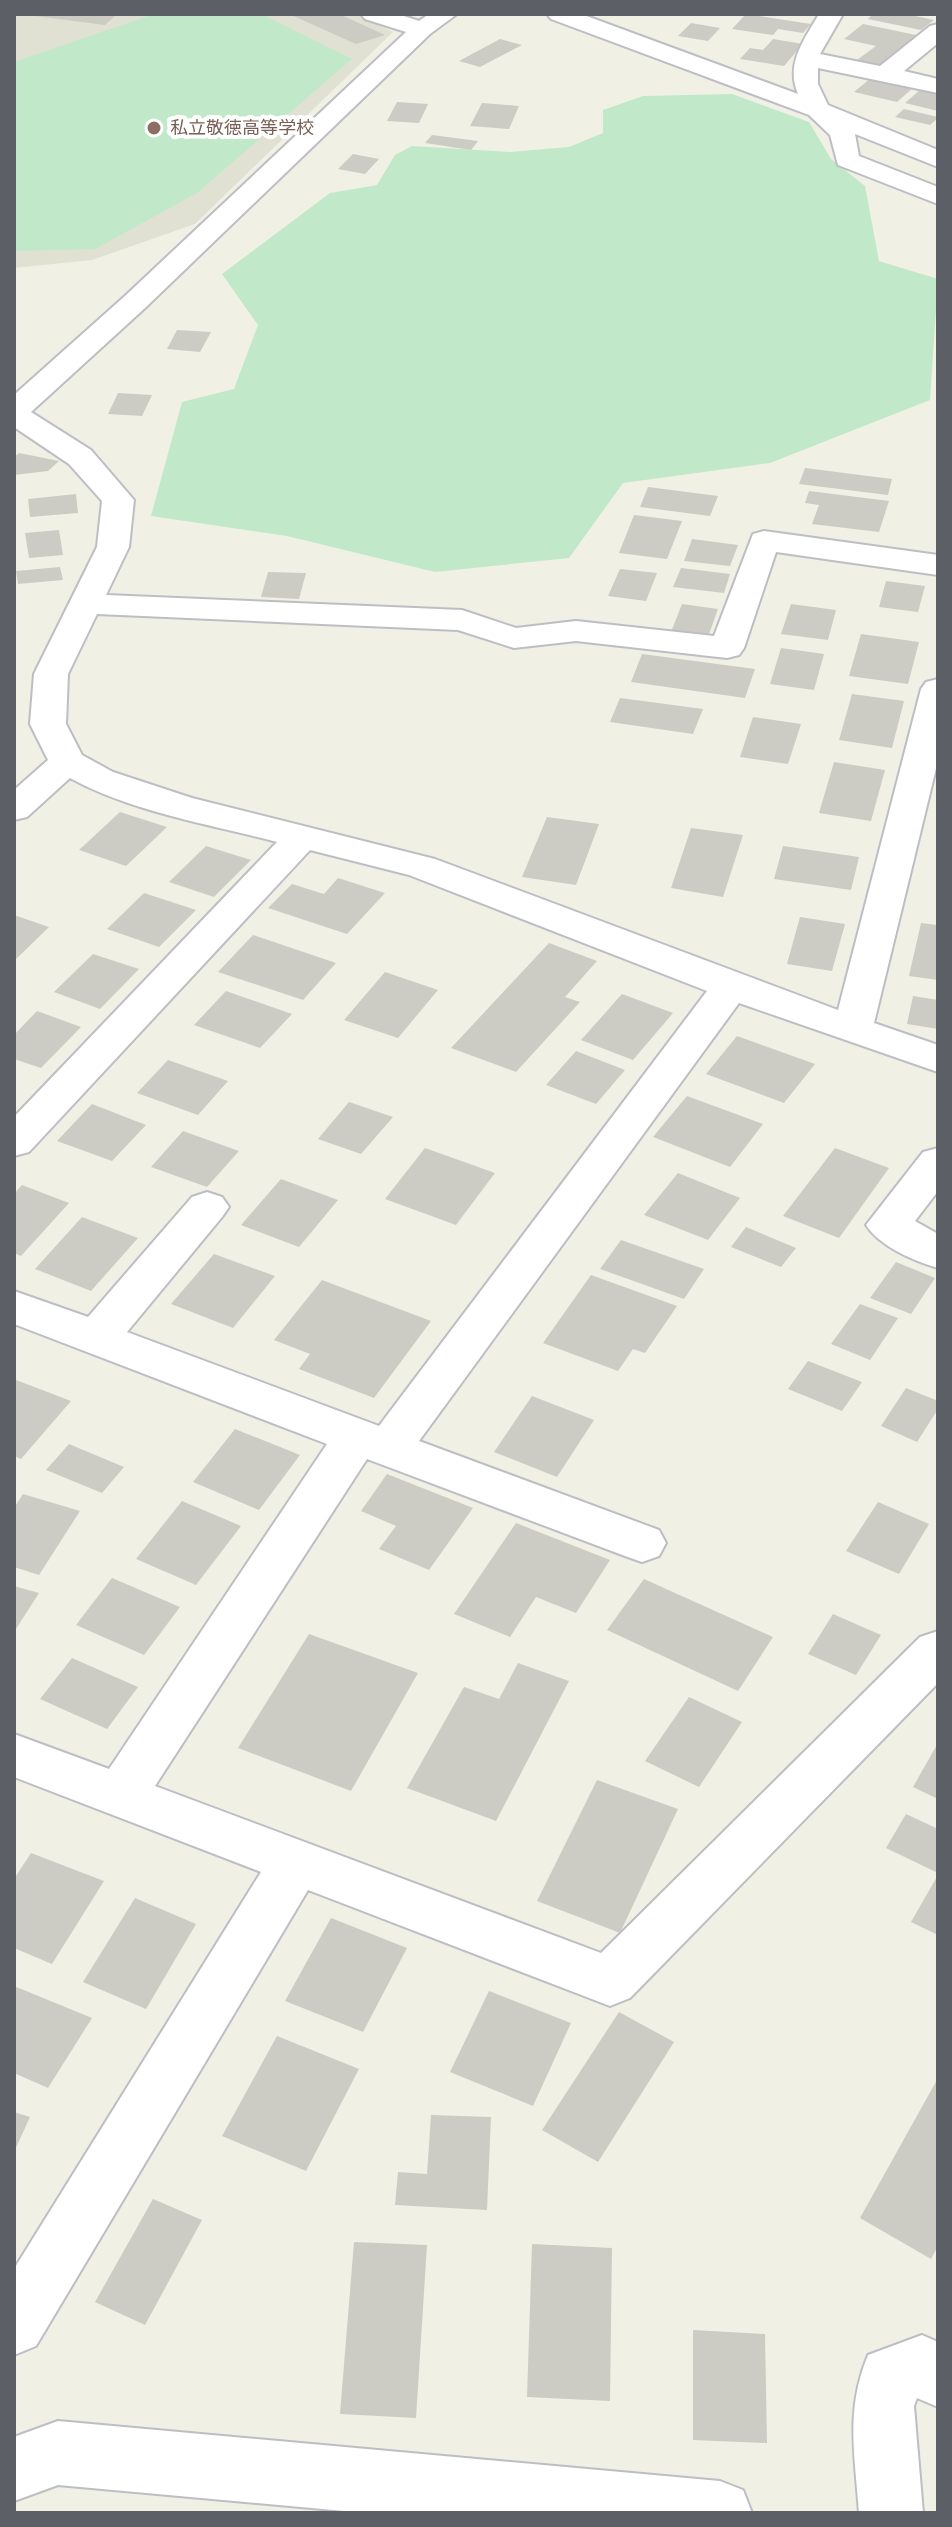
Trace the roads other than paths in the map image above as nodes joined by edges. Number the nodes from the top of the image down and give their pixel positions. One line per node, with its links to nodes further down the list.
1 (373, 14): 5 (street)
2 (445, 14): 5 (street)
3 (831, 14): 7 (street)
4 (570, 15): 10 (street)
5 (422, 29): 13 (street)
6 (938, 31): 8 (street)
7 (806, 58): 8 (street); 10 (street)
8 (885, 75): 9 (street)
9 (938, 86)
10 (818, 110): 11 (street); 12 (street)
11 (938, 159)
12 (938, 196)
13 (14, 413): 15 (street)
14 (938, 565): 15 (street)
15 (86, 604): 17 (street)
16 (938, 689): 21 (street)
17 (67, 762): 18 (street); 19 (street)
18 (14, 809)
19 (302, 837): 20 (street); 23 (street)
20 (731, 986): 21 (street); 29 (street)
21 (853, 1028): 22 (street)
22 (938, 1059)
23 (14, 1142)
24 (938, 1162): 26 (street)
25 (207, 1207): 28 (street)
26 (938, 1253)
27 (14, 1307): 28 (street)
28 (96, 1338): 29 (street)
29 (372, 1442): 30 (street); 33 (street)
30 (642, 1543)
31 (938, 1651): 34 (street)
32 (14, 1755): 33 (street)
33 (120, 1796): 34 (street)
34 (295, 1864): 35 (street)
35 (14, 2325)
36 (938, 2376): 39 (street)
37 (14, 2469): 38 (street)
38 (720, 2513)
39 (891, 2513)

